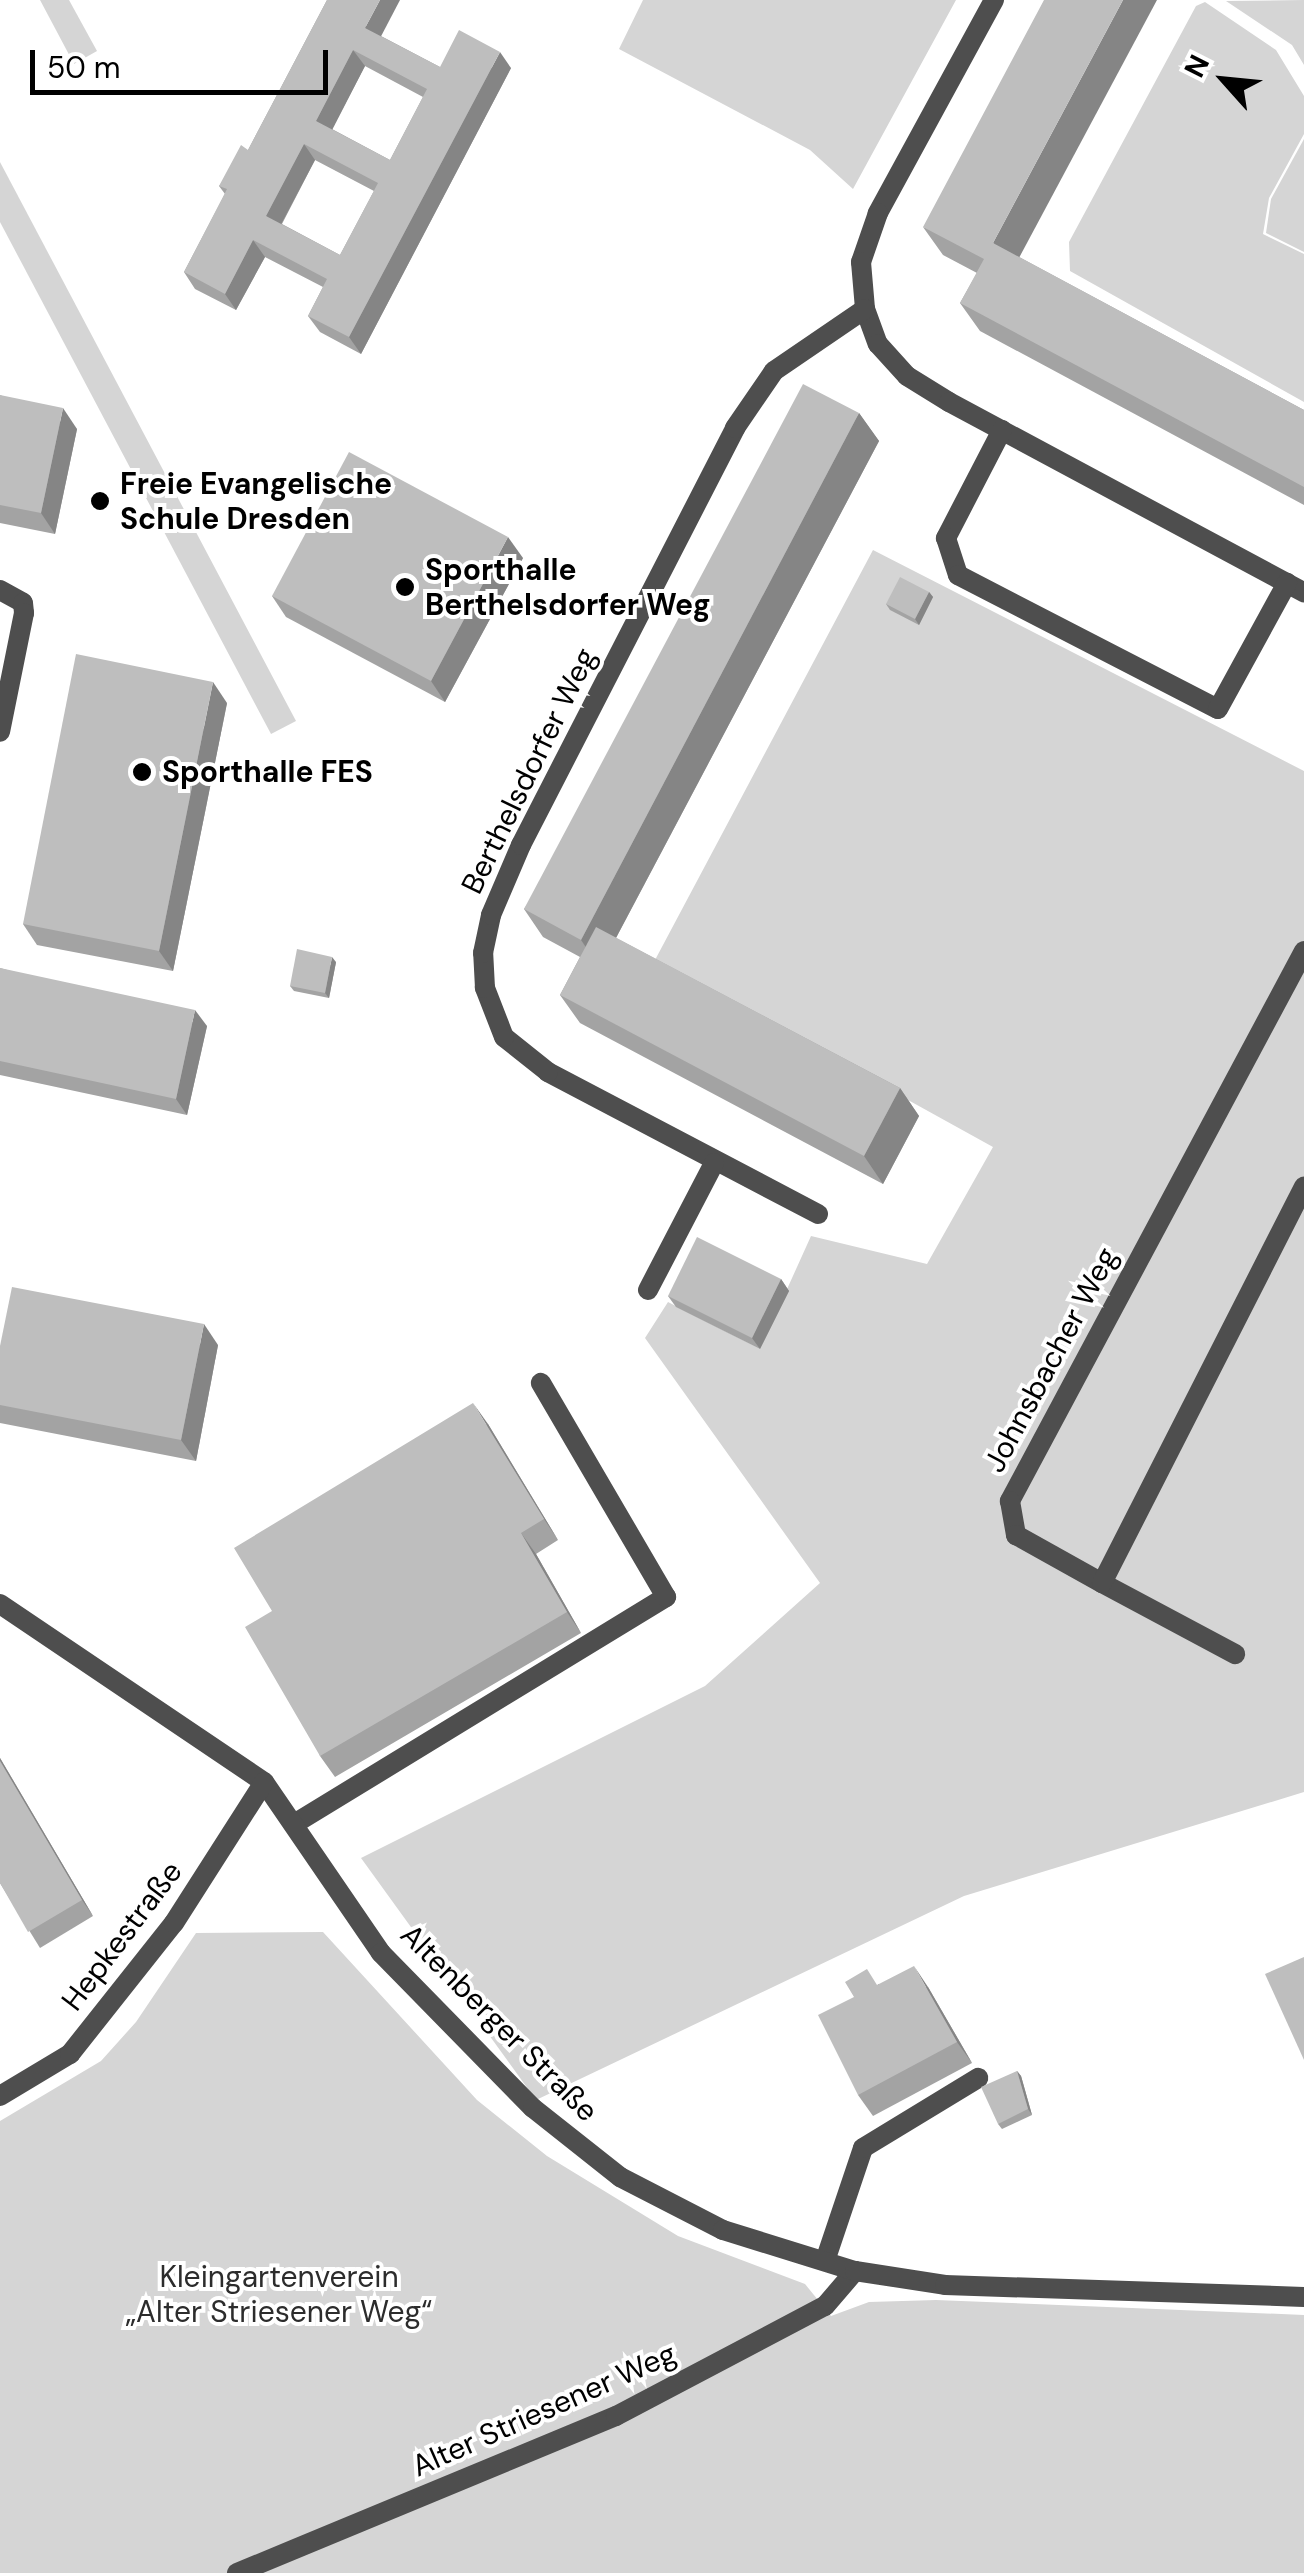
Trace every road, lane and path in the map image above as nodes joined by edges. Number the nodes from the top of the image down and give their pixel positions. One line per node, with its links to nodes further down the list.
1 (994, 0): 2 (street)
2 (865, 309): 3 (street); 8 (street, Berthelsdorfer Weg)
3 (1002, 430): 4 (street); 4 (street)
4 (1295, 587)
5 (0, 590): 6 (street)
6 (0, 732)
7 (1304, 951): 13 (street, Johnsbacher Weg)
8 (714, 1163): 10 (street, Berthelsdorfer Weg); 11 (street)
9 (1304, 1187): 13 (street)
10 (818, 1214)
11 (648, 1290)
12 (540, 1383): 17 (street)
13 (1102, 1582): 15 (street)
14 (0, 1604): 16 (street, Altenberger Straße)
15 (1235, 1654)
16 (264, 1782): 17 (street, Altenberger Straße); 19 (street, Hepkestraße)
17 (294, 1824): 20 (street, Altenberger Straße)
18 (978, 2078): 20 (street)
19 (0, 2096)
20 (825, 2262): 21 (street, Altenberger Straße)
21 (855, 2271): 22 (street, Altenberger Straße); 23 (street, Alter Striesener Weg)
22 (1304, 2297)
23 (237, 2573)

